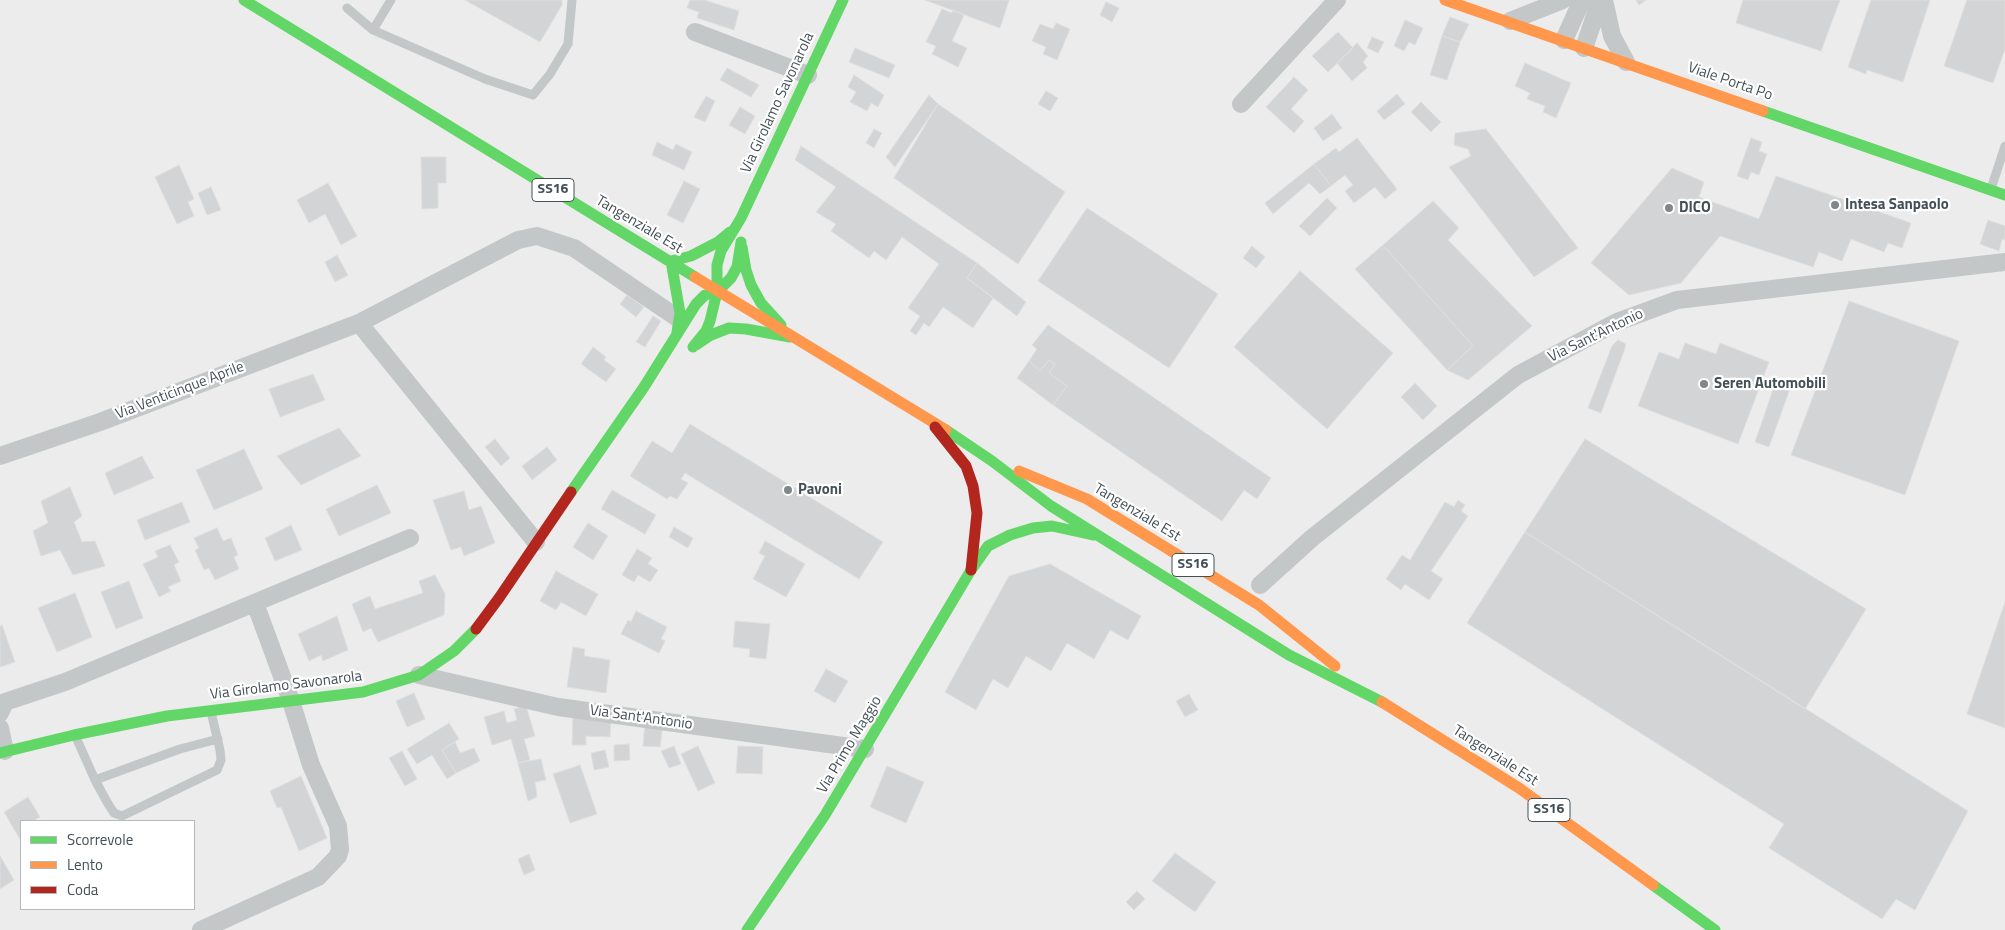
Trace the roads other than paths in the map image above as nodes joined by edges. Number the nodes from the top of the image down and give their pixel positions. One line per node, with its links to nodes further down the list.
1 (244, 0): 26 (main road, Tangenziale Est / SS16)
2 (391, 0): 13 (lane)
3 (572, 0): 13 (lane)
4 (843, 0): 18 (main road, Via Girolamo Savonarola)
5 (1337, 0): 19 (street)
6 (1445, 0): 12 (main road, Viale Porta Po)
7 (1563, 0): 12 (street)
8 (1582, 0): 15 (street)
9 (1598, 0): 16 (street)
10 (1604, 0): 17 (street)
11 (346, 8): 13 (lane)
12 (1510, 21): 15 (main road, Viale Porta Po)
13 (373, 30)
14 (695, 32): 18 (street)
15 (1564, 40): 16 (main road, Viale Porta Po)
16 (1584, 48): 17 (main road, Viale Porta Po)
17 (1626, 62): 21 (main road, Viale Porta Po)
18 (808, 75): 23 (main road, Via Girolamo Savonarola)
19 (1241, 104)
20 (2005, 146): 21 (lane)
21 (1991, 190): 22 (main road, Viale Porta Po)
22 (2005, 195)
23 (741, 218): 24 (main road, Via Girolamo Savonarola); 25 (main road, Via Girolamo Savonarola)
24 (732, 231): 26 (main road, Via Girolamo Savonarola); 28 (main road, Via Girolamo Savonarola)
25 (741, 242): 28 (main road, Via Girolamo Savonarola); 31 (main road, Via Girolamo Savonarola)
26 (671, 261): 28 (main road, Tangenziale Est / SS16); 29 (main road, Via Girolamo Savonarola)
27 (2005, 262): 42 (street, Via Sant'Antonio)
28 (717, 292): 31 (main road, Tangenziale Est / SS16); 32 (main road, Via Girolamo Savonarola); 33 (main road)
29 (679, 319): 30 (street, Via Venticinque Aprile); 32 (main road, Via Girolamo Savonarola)
30 (359, 323): 36 (street, Via Venticinque Aprile); 40 (street)
31 (791, 335): 33 (main road, Via Girolamo Savonarola); 35 (main road, Tangenziale Est / SS16)
32 (673, 343): 34 (main road, Via Girolamo Savonarola)
33 (693, 347): 34 (main road, Via Girolamo Savonarola)
34 (644, 387): 40 (main road, Via Girolamo Savonarola)
35 (928, 418): 37 (main road, Tangenziale Est / SS16); 41 (main road, Via Primo Maggio)
36 (0, 456)
37 (992, 461): 38 (main road, Tangenziale Est / SS16); 45 (main road, Tangenziale Est / SS16)
38 (1100, 537): 41 (main road, Via Primo Maggio); 45 (main road, Tangenziale Est / SS16)
39 (410, 538): 43 (street)
40 (536, 542): 44 (main road, Via Girolamo Savonarola)
41 (970, 570): 52 (main road, Via Primo Maggio)
42 (1260, 585)
43 (255, 603): 46 (street); 48 (street)
44 (419, 675): 46 (main road, Via Girolamo Savonarola); 52 (street, Via Sant'Antonio)
45 (1377, 699): 55 (main road, Tangenziale Est / SS16)
46 (291, 701): 47 (main road, Via Girolamo Savonarola); 56 (street)
47 (211, 711): 50 (main road, Via Girolamo Savonarola); 51 (lane)
48 (0, 712)
49 (0, 728): 53 (street)
50 (74, 735): 53 (main road, Via Girolamo Savonarola); 54 (lane)
51 (218, 739): 54 (lane); 54 (lane)
52 (865, 749): 57 (main road, Via Primo Maggio)
53 (2, 752)
54 (94, 780)
55 (1687, 908): 58 (main road); 59 (main road, Tangenziale Est / SS16)
56 (201, 930)
57 (747, 930)
58 (1699, 930)
59 (1715, 930)

